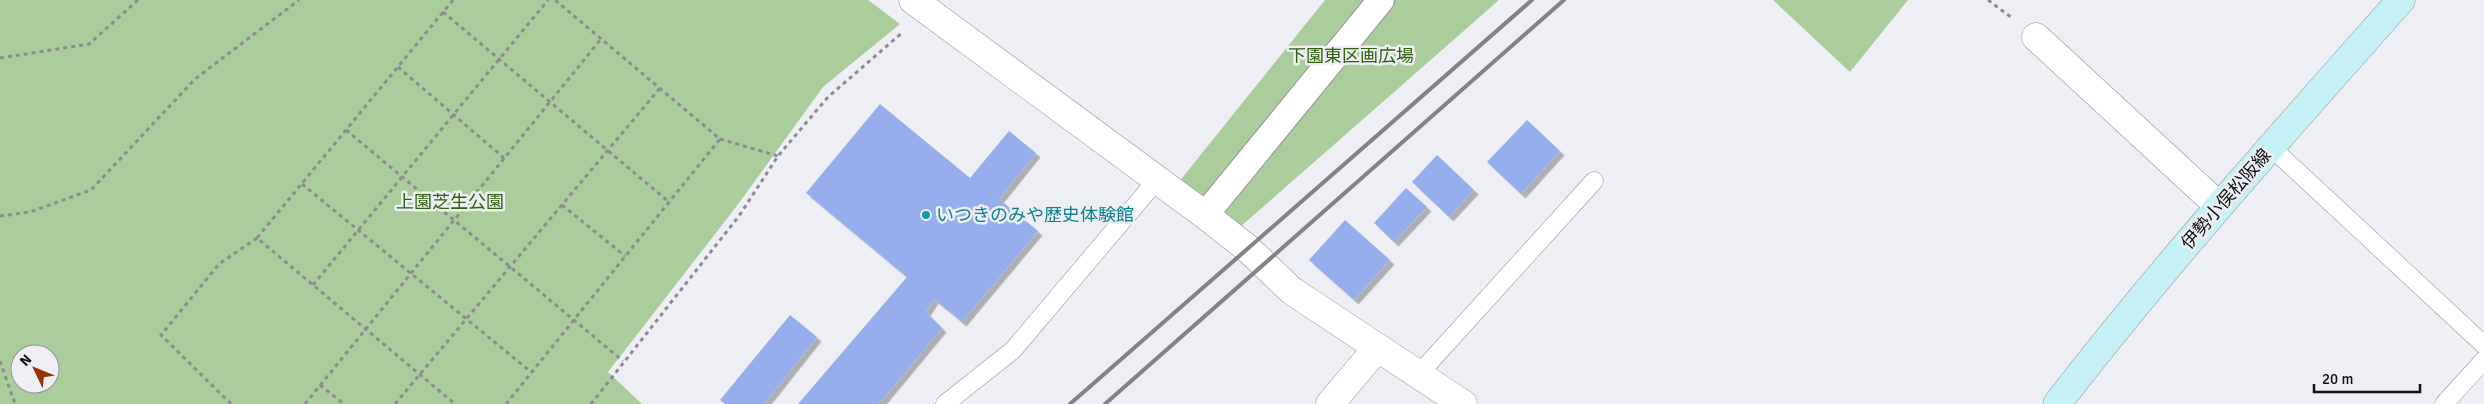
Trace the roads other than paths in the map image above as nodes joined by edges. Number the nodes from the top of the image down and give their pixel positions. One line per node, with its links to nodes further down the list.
1 (1381, 0): 9 (street)
2 (2402, 0): 5 (main road, 伊勢小俣松阪線)
3 (921, 7): 6 (street)
4 (2036, 37): 8 (street)
5 (2271, 146): 8 (main road, 伊勢小俣松阪線); 10 (lane)
6 (1156, 181): 9 (street); 14 (lane)
7 (1594, 181): 13 (lane)
8 (2219, 206): 17 (main road, 伊勢小俣松阪線)
9 (1205, 215): 11 (street)
10 (2484, 345)
11 (1377, 348): 13 (street); 15 (street)
12 (2484, 360): 18 (lane)
13 (1418, 375): 16 (street)
14 (945, 404)
15 (1330, 404)
16 (1464, 404)
17 (2057, 404)
18 (2444, 404)

